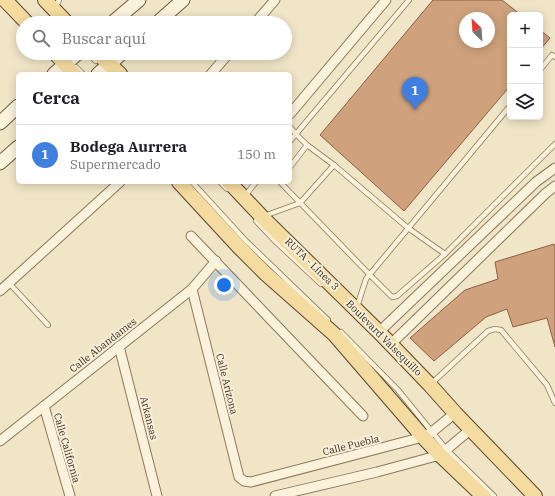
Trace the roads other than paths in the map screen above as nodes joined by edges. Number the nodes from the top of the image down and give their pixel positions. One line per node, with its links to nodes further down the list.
1 (139, 0): 11 (main road)
2 (183, 0): 12 (main road)
3 (275, 0): 13 (street)
4 (386, 0): 27 (street)
5 (408, 0): 30 (lane)
6 (6, 2): 8 (main road); 9 (lane)
7 (52, 3): 10 (main road)
8 (20, 16)
9 (25, 16)
10 (62, 16)
11 (120, 16)
12 (165, 16)
13 (261, 16)
14 (555, 57): 20 (lane)
15 (68, 60): 22 (main road); 23 (lane)
16 (96, 60): 21 (lane)
17 (102, 60): 21 (main road)
18 (116, 60): 21 (main road)
19 (223, 60): 24 (street)
20 (543, 66)
21 (108, 70)
22 (56, 72)
23 (81, 72)
24 (213, 72)
25 (16, 108): 28 (main road)
26 (507, 110): 48 (lane)
27 (292, 112)
28 (0, 123)
29 (292, 129): 30 (lane)
30 (296, 134): 31 (lane); 33 (lane)
31 (292, 139)
32 (555, 144): 51 (lane)
33 (308, 145): 36 (lane); 37 (lane)
34 (16, 149): 35 (main road)
35 (0, 163)
36 (292, 164)
37 (334, 165): 46 (lane); 48 (lane)
38 (555, 168): 50 (street)
39 (118, 184): 55 (street)
40 (181, 184): 74 (main road)
41 (194, 184): 62 (lane)
42 (246, 184): 45 (lane)
43 (282, 184): 46 (lane)
44 (555, 186): 52 (street)
45 (231, 187): 47 (main road, Boulevard Valsequillo)
46 (300, 203): 47 (lane); 54 (lane)
47 (257, 217): 56 (lane, RUTA - Línea 3); 61 (main road, Boulevard Valsequillo)
48 (408, 228): 51 (lane); 54 (lane)
49 (191, 236): 53 (street)
50 (470, 246): 52 (street); 58 (street)
51 (445, 254): 54 (lane)
52 (481, 256): 60 (street)
53 (216, 261): 57 (street, Calle Abandames); 71 (street)
54 (370, 275): 61 (lane)
55 (9, 283): 59 (street); 63 (lane)
56 (323, 286)
57 (192, 289): 67 (street, Calle Abandames); 77 (street, Calle Arizona)
58 (424, 289): 60 (street); 65 (street)
59 (0, 291)
60 (435, 301): 66 (street)
61 (356, 309): 65 (main road, Boulevard Valsequillo)
62 (333, 324)
63 (48, 325)
64 (339, 330): 74 (lane)
65 (379, 332): 66 (main road, Boulevard Valsequillo)
66 (391, 344): 68 (main road, Boulevard Valsequillo)
67 (119, 346): 70 (street, Calle Abandames); 79 (street, Arkansas)
68 (430, 385): 69 (lane); 72 (main road, Boulevard Valsequillo)
69 (555, 403)
70 (44, 406): 75 (street, Calle Abandames); 78 (street, Calle California)
71 (363, 416)
72 (451, 416): 73 (main road, Boulevard Valsequillo); 74 (street, Calle Puebla)
73 (467, 432): 76 (street); 83 (main road, Boulevard Valsequillo)
74 (428, 435): 76 (main road); 77 (street, Calle Puebla)
75 (0, 441)
76 (443, 452): 80 (street); 81 (main road); 82 (lane)
77 (244, 481)
78 (70, 496)
79 (157, 496)
80 (275, 496)
81 (483, 496)
82 (494, 496)
83 (535, 496)

